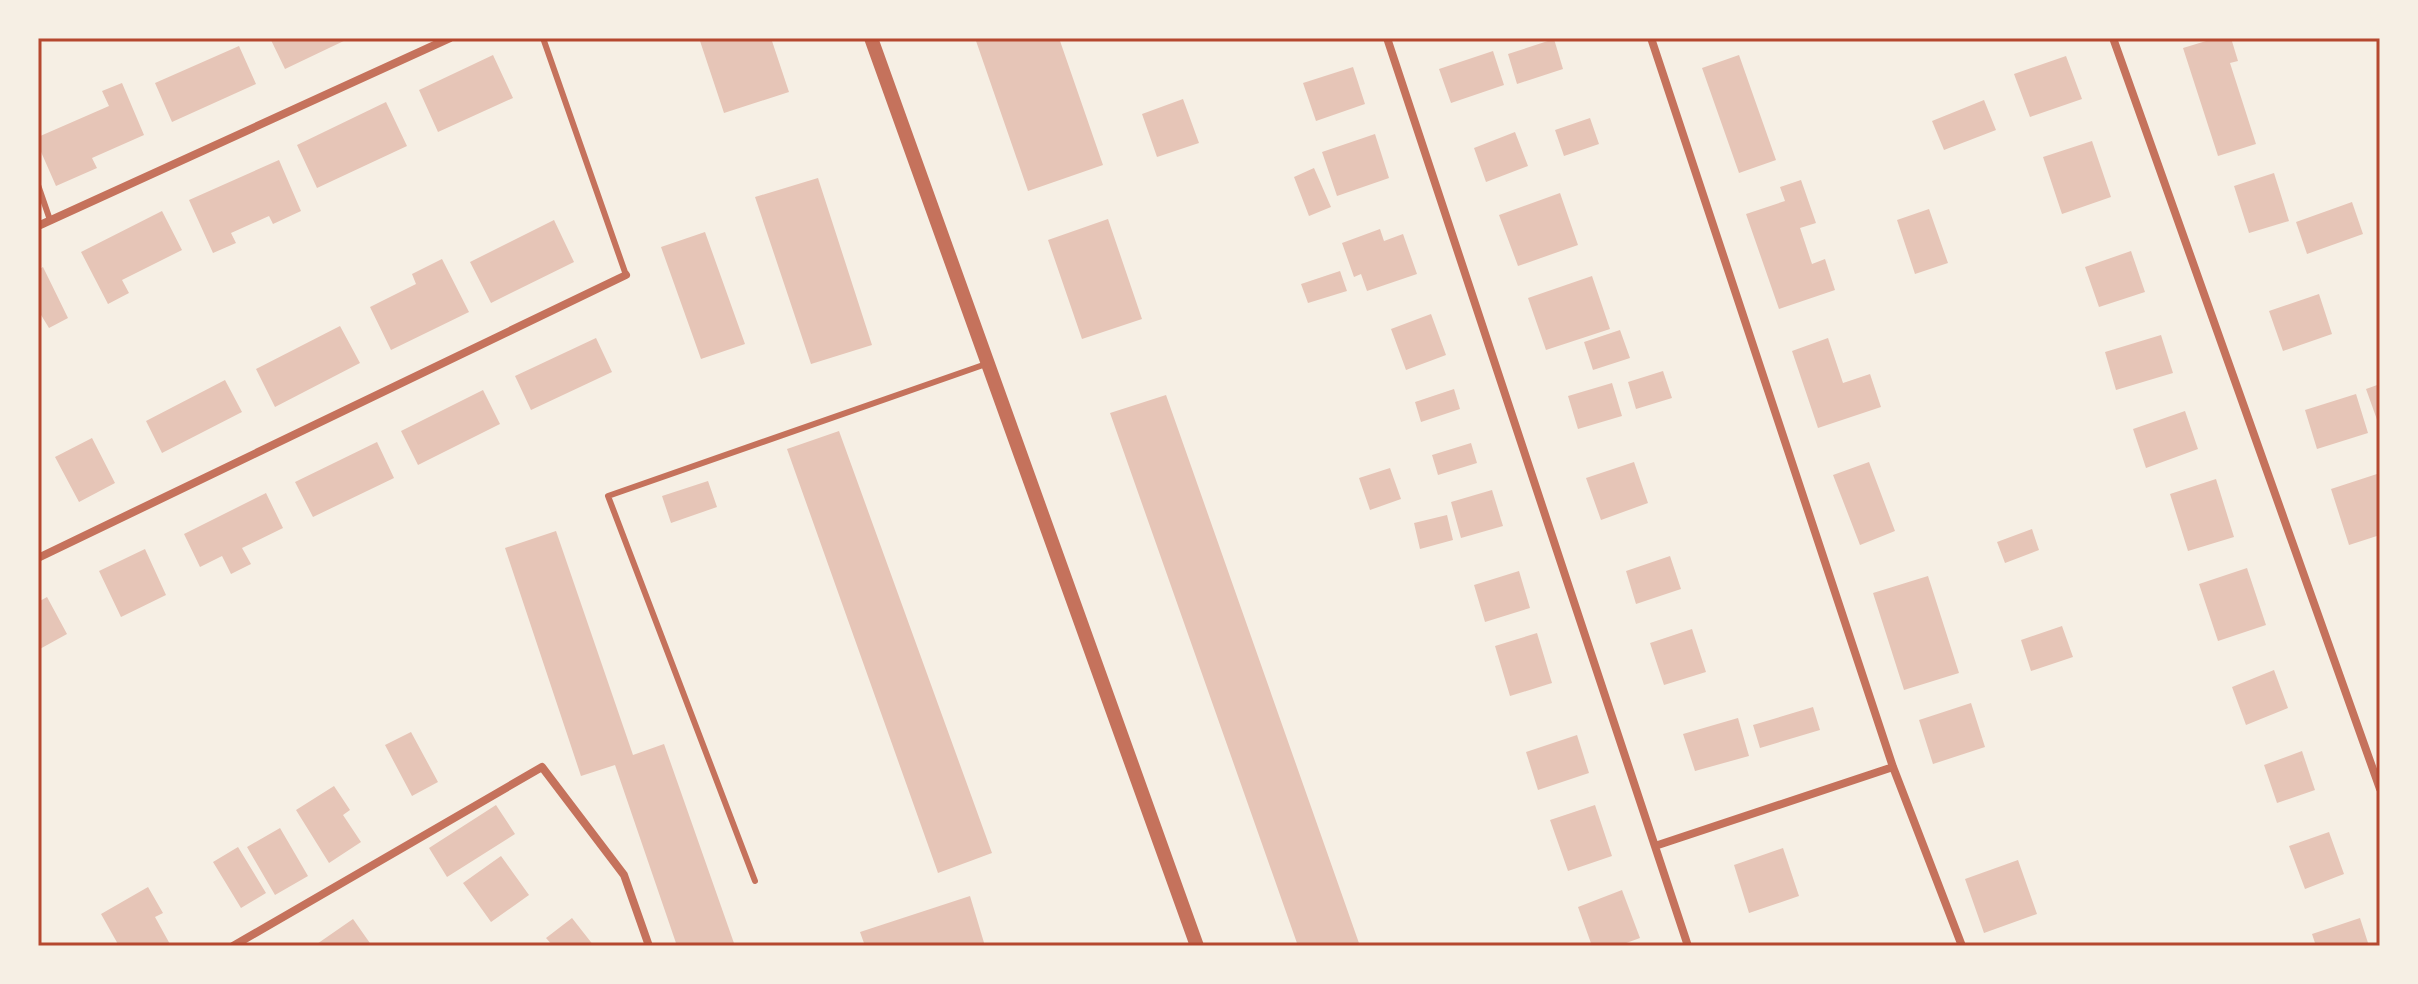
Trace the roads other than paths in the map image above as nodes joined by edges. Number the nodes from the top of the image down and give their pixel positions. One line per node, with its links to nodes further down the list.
1 (450, 38): 8 (street)
2 (543, 38): 10 (lane)
3 (871, 38): 11 (street)
4 (1387, 38): 15 (street)
5 (1651, 38): 13 (street)
6 (2113, 38): 14 (street)
7 (38, 185): 8 (lane)
8 (50, 220): 9 (street)
9 (38, 226)
10 (626, 275): 12 (street)
11 (989, 363): 16 (lane); 19 (street)
12 (38, 558)
13 (1893, 767): 15 (street); 21 (street)
14 (2380, 789)
15 (1655, 846): 20 (street)
16 (755, 881)
17 (233, 946): 18 (street)
18 (649, 946)
19 (1197, 946)
20 (1688, 946)
21 (1962, 946)

